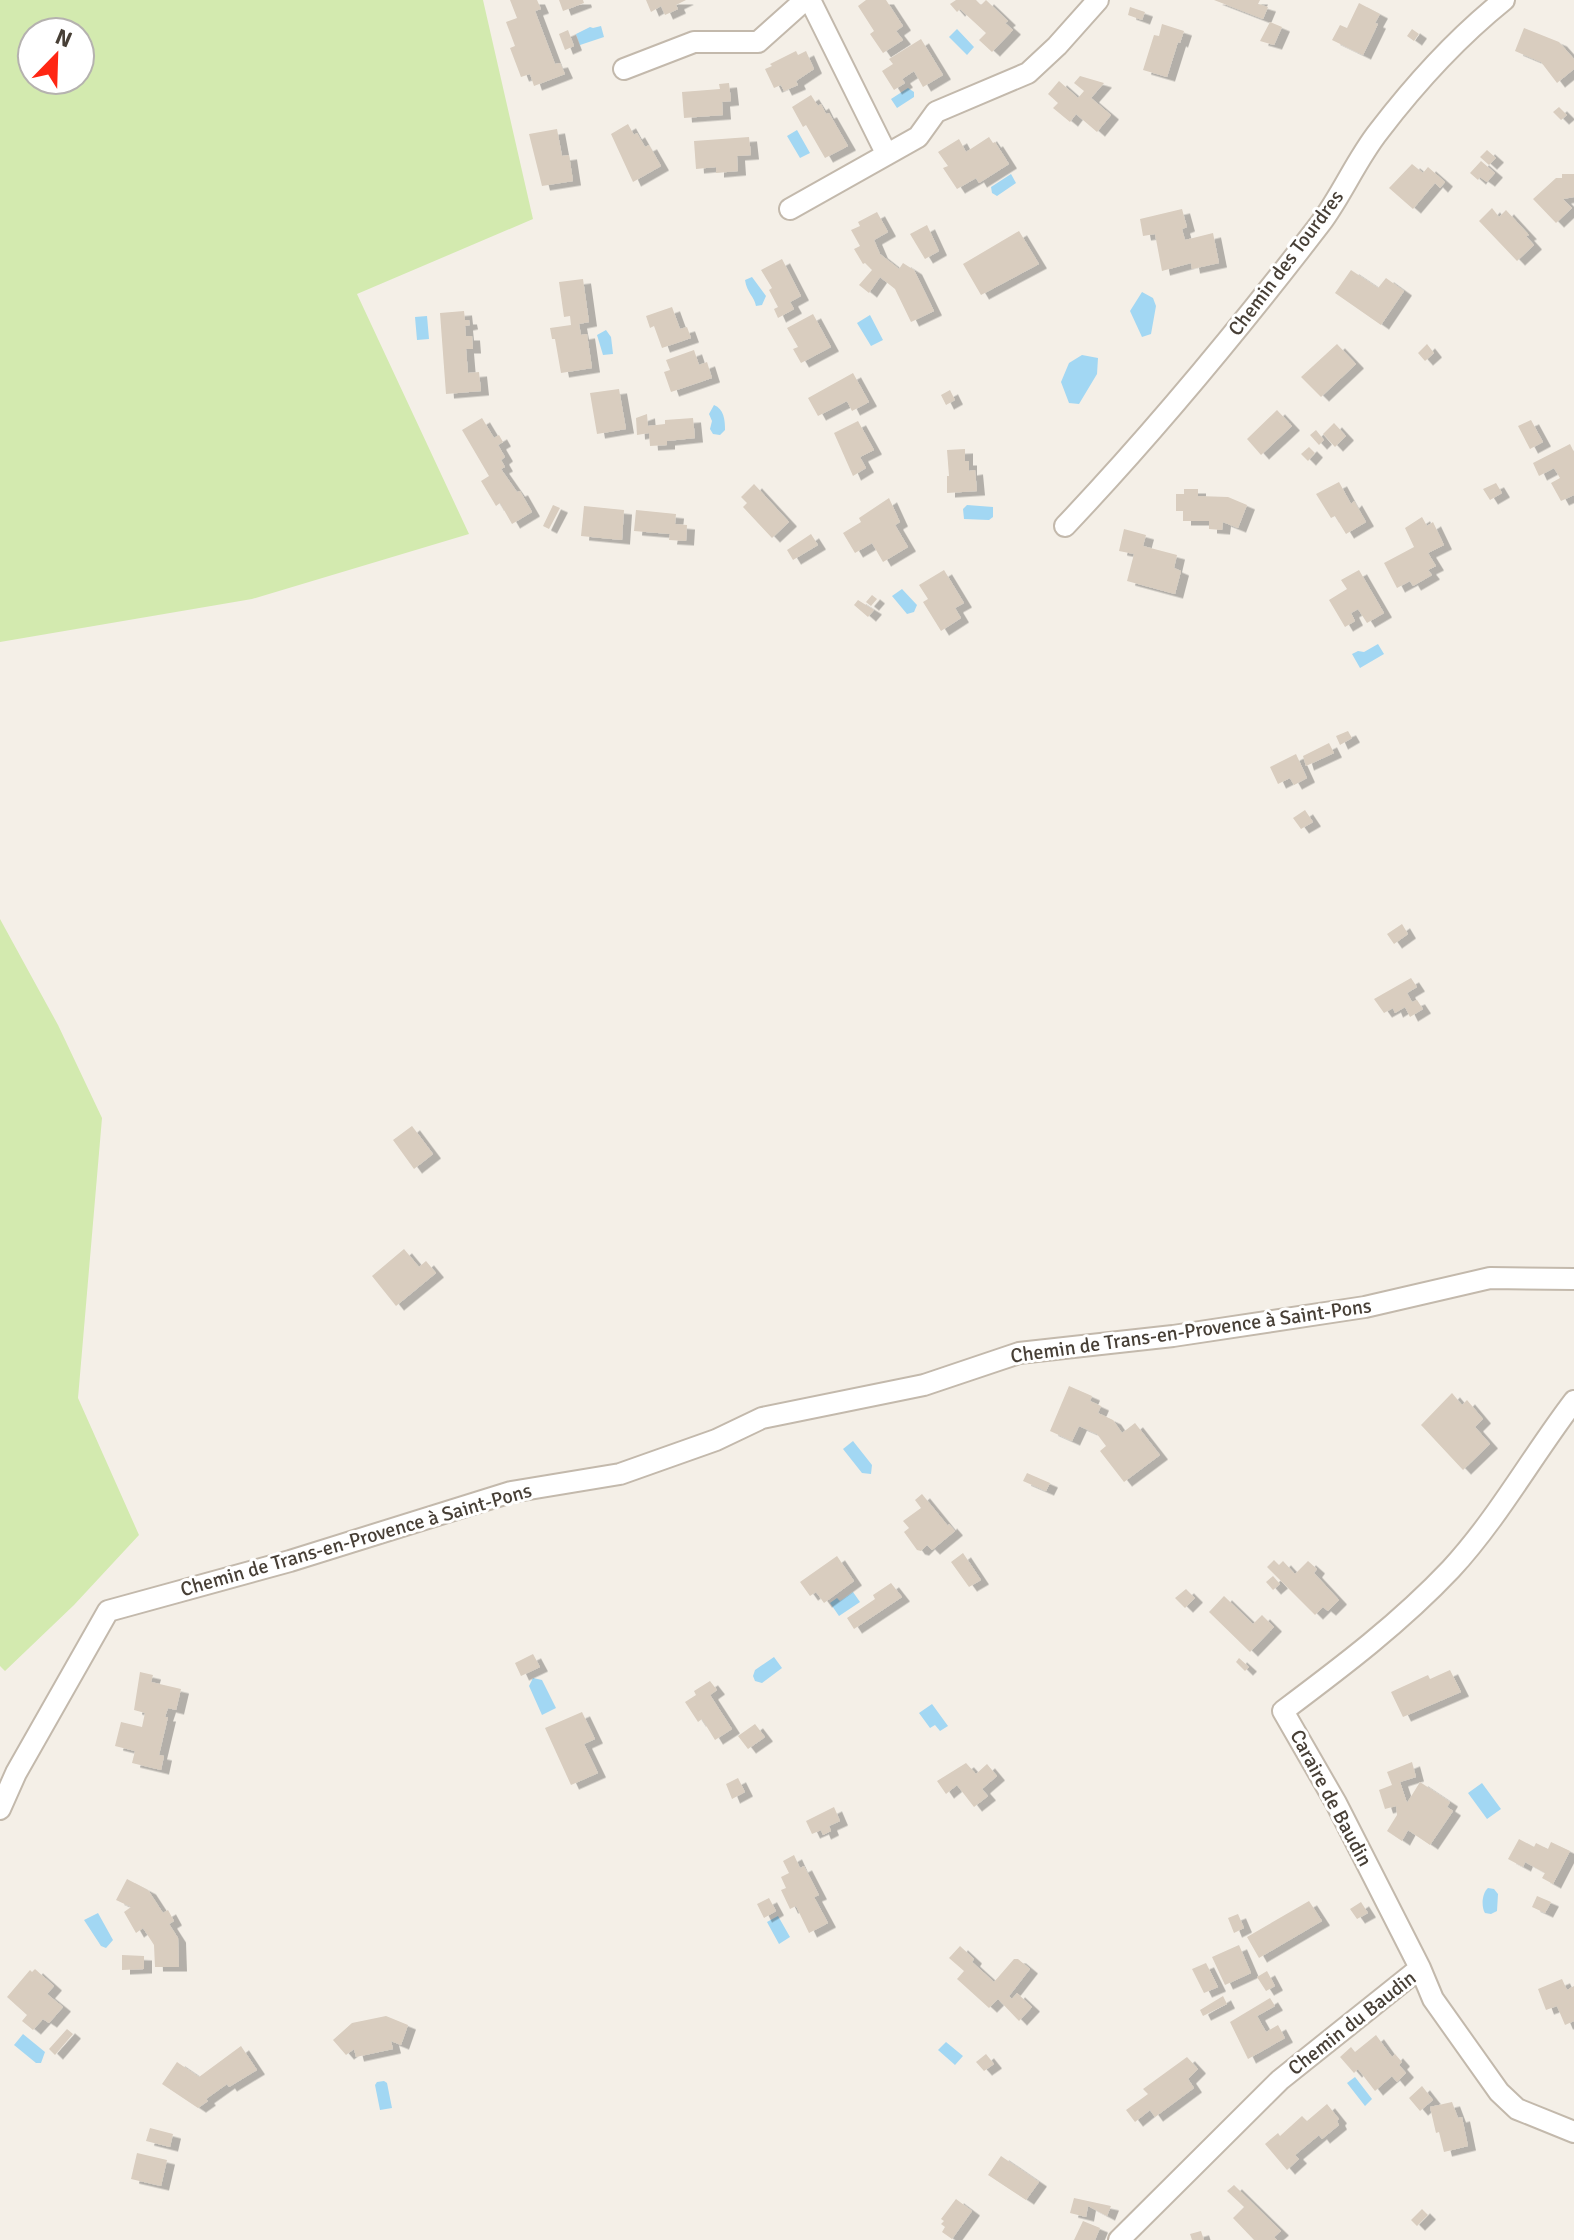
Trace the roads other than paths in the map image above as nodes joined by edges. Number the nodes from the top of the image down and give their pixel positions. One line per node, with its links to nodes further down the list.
1 (807, 0): 4 (street); 5 (street)
2 (1098, 0): 5 (street)
3 (1504, 0): 7 (street, Chemin des Tourdres)
4 (624, 69)
5 (886, 153): 6 (street)
6 (790, 209)
7 (1065, 526)
8 (1574, 1279): 10 (street, Chemin de Trans-en-Provence à Saint-Pons)
9 (1574, 1401): 11 (street, Caraire de Baudin)
10 (0, 1809)
11 (1420, 1968): 12 (street, Chemin du Baudin); 13 (street, Chemin du Baudin)
12 (1574, 2132)
13 (1119, 2240)

